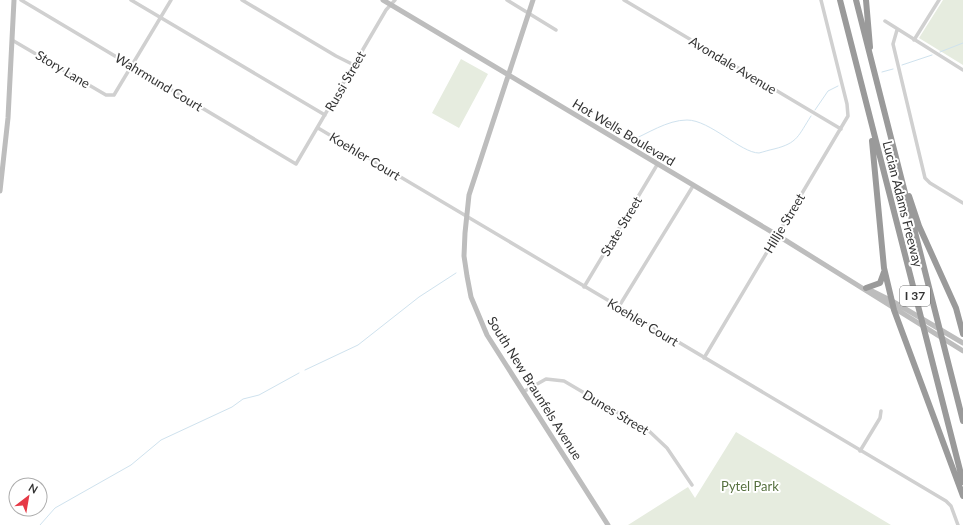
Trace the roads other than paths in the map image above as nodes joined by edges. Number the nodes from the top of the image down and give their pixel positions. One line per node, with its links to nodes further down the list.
1 (14, 0): 23 (street)
2 (21, 0): 28 (street, Wahrmund Court)
3 (131, 0): 19 (street, Koehler Court)
4 (171, 0): 19 (street)
5 (242, 0): 27 (street)
6 (383, 0): 17 (street, Hot Wells Boulevard)
7 (395, 0): 17 (street, Russi Street)
8 (507, 0): 18 (street)
9 (533, 0): 18 (street, South New Braunfels Avenue)
10 (624, 0): 34 (street, Avondale Avenue)
11 (821, 0): 34 (street, Hillje Street)
12 (837, 0): 25 (highway)
13 (840, 0): 25 (highway, Lucian Adams Freeway / I 37)
14 (856, 0): 26 (highway, Lucian Adams Freeway / I 37)
15 (866, 0): 26 (highway)
16 (939, 0): 24 (street)
17 (391, 5): 27 (street, Russi Street); 30 (street, Hot Wells Boulevard)
18 (529, 13): 21 (street); 30 (street, South New Braunfels Avenue)
19 (160, 18): 28 (street); 32 (street, Koehler Court)
20 (884, 21): 22 (street)
21 (556, 30)
22 (897, 30): 24 (street); 40 (street)
23 (12, 40): 28 (street, Story Lane); 39 (street)
24 (914, 40): 29 (street)
25 (853, 48): 31 (highway, Lucian Adams Freeway / I 37)
26 (872, 64): 35 (highway, Lucian Adams Freeway / I 37)
27 (354, 65): 32 (street, Russi Street)
28 (131, 66): 36 (street, Wahrmund Court)
29 (963, 70)
30 (508, 76): 37 (street, Hot Wells Boulevard); 41 (street, South New Braunfels Avenue)
31 (868, 110): 43 (highway); 58 (highway, Lucian Adams Freeway / I 37)
32 (325, 115): 33 (street, Russi Street)
33 (318, 128): 36 (street, Russi Street); 41 (street, Koehler Court)
34 (841, 129): 42 (street, Hillje Street)
35 (891, 137): 50 (highway); 56 (highway, Lucian Adams Freeway / I 37)
36 (296, 164)
37 (658, 165): 38 (street, Hot Wells Boulevard); 45 (street, State Street)
38 (693, 186): 42 (street, Hot Wells Boulevard); 48 (street)
39 (0, 191)
40 (963, 203)
41 (466, 217): 45 (street, Koehler Court); 54 (street, South New Braunfels Avenue)
42 (777, 235): 44 (street, Hot Wells Boulevard); 53 (street, Hillje Street)
43 (884, 268): 46 (highway); 47 (highway)
44 (855, 283): 46 (street, Hot Wells Boulevard); 49 (street, Hot Wells Boulevard)
45 (584, 288): 48 (street, Koehler Court)
46 (866, 288): 47 (street, Hot Wells Boulevard)
47 (892, 301): 49 (highway); 51 (street, Hot Wells Boulevard)
48 (618, 308): 53 (street, Koehler Court)
49 (894, 310): 52 (street, Hot Wells Boulevard); 60 (highway)
50 (963, 334)
51 (963, 343)
52 (963, 351)
53 (704, 358): 57 (street, Koehler Court)
54 (522, 393): 59 (street, Dunes Street); 61 (street, South New Braunfels Avenue)
55 (881, 411): 57 (street)
56 (963, 421)
57 (860, 451): 62 (street, Koehler Court)
58 (963, 482)
59 (692, 485)
60 (963, 496)
61 (608, 525)
62 (958, 525)

